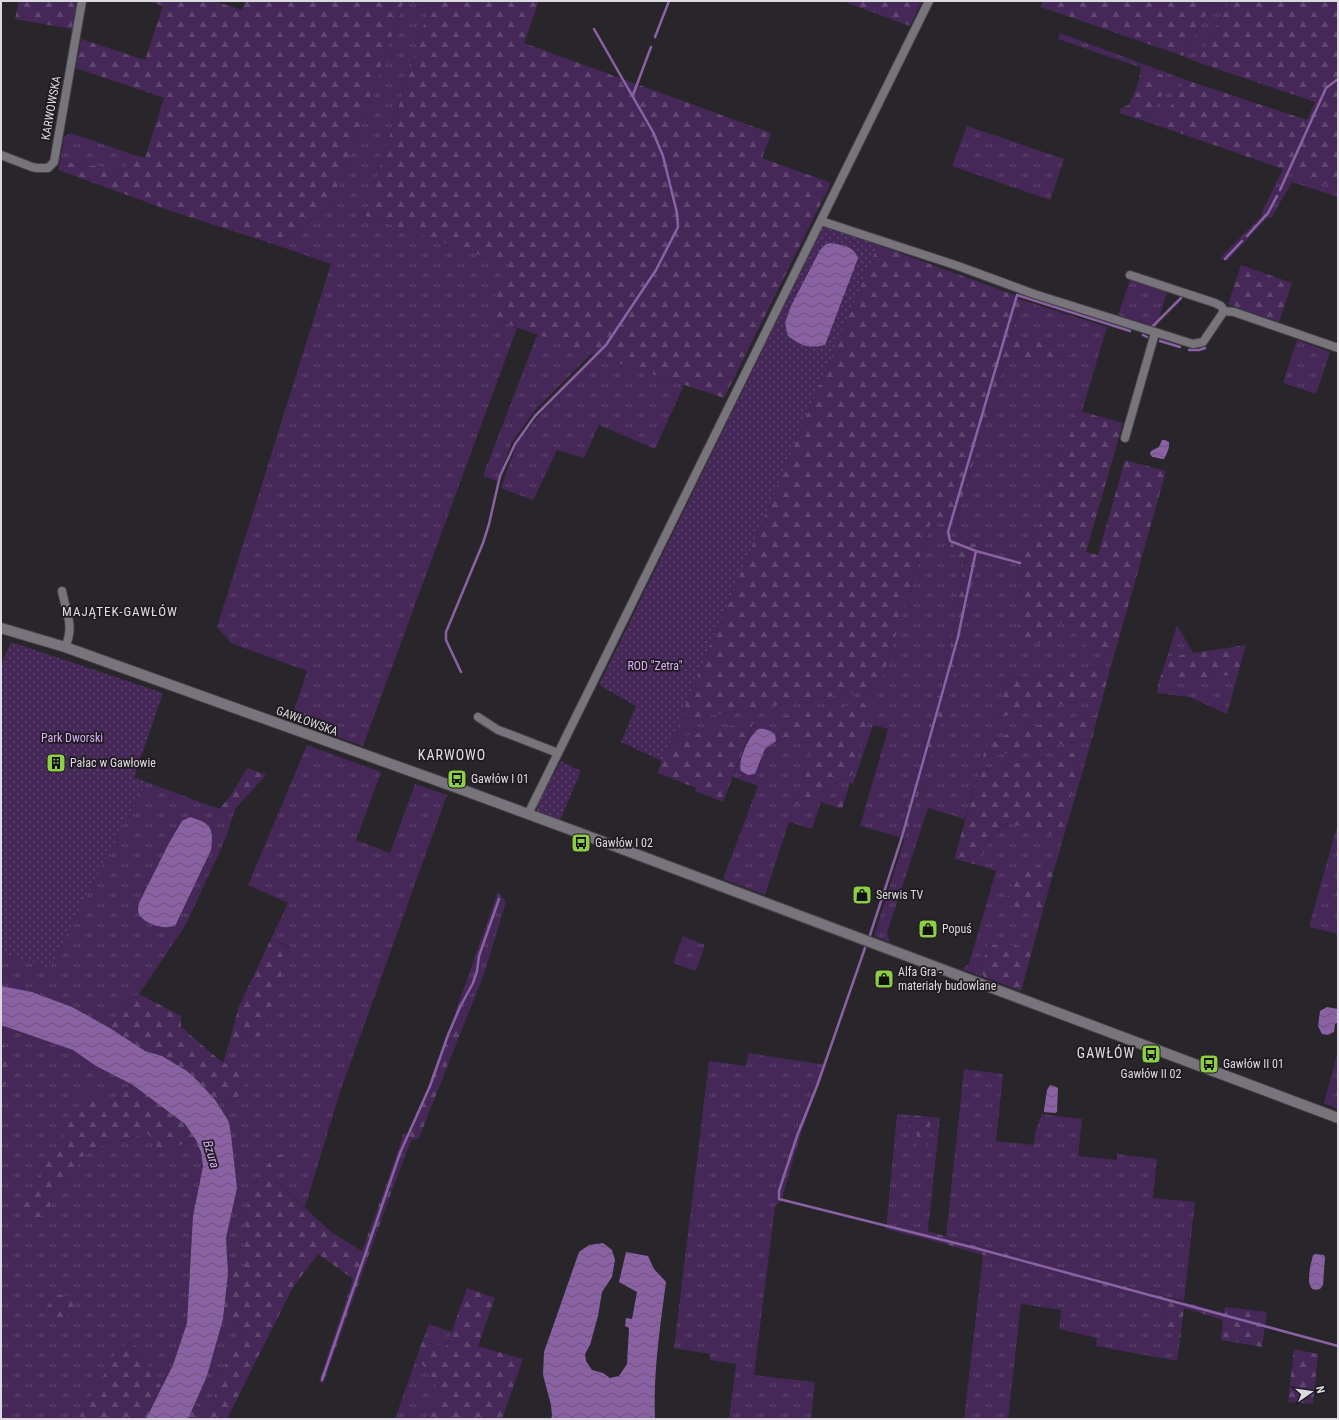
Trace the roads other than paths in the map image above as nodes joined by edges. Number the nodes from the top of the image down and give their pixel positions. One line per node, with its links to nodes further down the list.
1 (82, 1): 3 (street, KARWOWSKA)
2 (929, 1): 4 (street)
3 (1, 155)
4 (821, 221): 7 (street); 14 (street)
5 (1130, 275): 6 (street)
6 (1224, 311): 7 (street); 8 (street)
7 (1155, 333): 9 (street)
8 (1338, 348)
9 (1125, 438)
10 (62, 591): 12 (street)
11 (1, 628): 12 (street, GAWŁOWSKA)
12 (65, 647): 15 (street, GAWŁOWSKA)
13 (478, 717): 14 (street)
14 (558, 753): 15 (street)
15 (528, 814): 16 (street, GAWŁOWSKA)
16 (1338, 1118)

